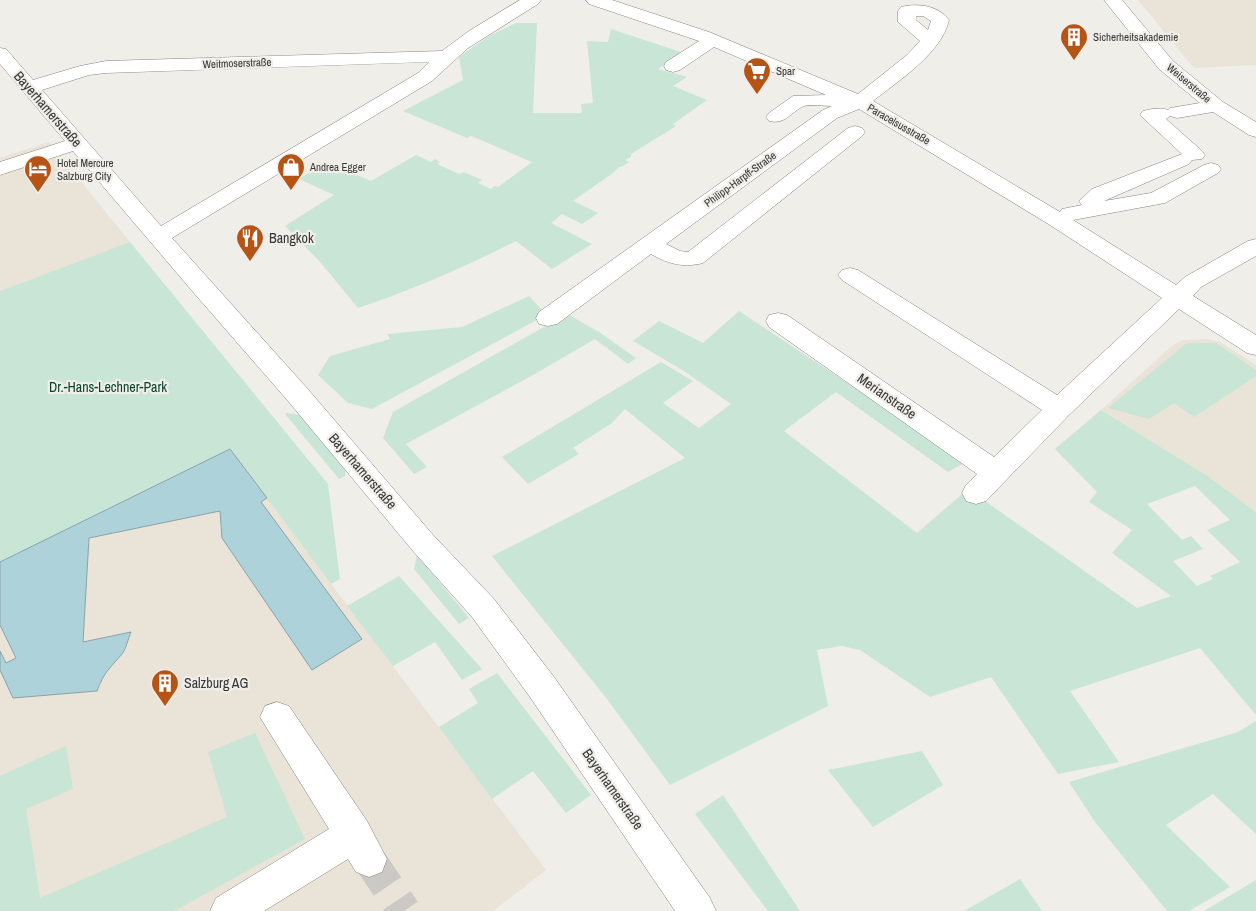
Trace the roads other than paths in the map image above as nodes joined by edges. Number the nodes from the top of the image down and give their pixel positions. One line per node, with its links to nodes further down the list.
1 (532, 0): 7 (street)
2 (595, 0): 4 (street, Paracelsusstraße)
3 (1112, 0): 14 (street, Weiserstraße)
4 (712, 40): 8 (street, Paracelsusstraße); 9 (street)
5 (929, 40): 13 (street, Philipp-Harpff-Straße)
6 (0, 53): 10 (street, Bayerhamerstraße)
7 (447, 56): 10 (street, Weitmoserstraße); 24 (street)
8 (752, 56): 11 (street, Paracelsusstraße); 12 (street)
9 (673, 66)
10 (16, 79): 18 (street, Bayerhamerstraße)
11 (811, 80): 12 (street); 13 (street, Paracelsusstraße)
12 (796, 94): 13 (street); 15 (street)
13 (860, 102): 22 (street, Paracelsusstraße); 25 (street, Philipp-Harpff-Straße)
14 (1216, 106): 16 (street, Weiserstraße); 22 (street)
15 (776, 117)
16 (1256, 131)
17 (855, 132): 25 (street)
18 (78, 142): 19 (street); 24 (street, Bayerhamerstraße)
19 (0, 169)
20 (1212, 169): 21 (street)
21 (1157, 198): 22 (street); 23 (street)
22 (1064, 217): 28 (street, Paracelsusstraße)
23 (1116, 220)
24 (158, 236): 37 (street, Bayerhamerstraße)
25 (651, 245): 29 (street, Philipp-Harpff-Straße)
26 (1256, 246): 28 (street)
27 (850, 275): 32 (street)
28 (1178, 298): 31 (street, Paracelsusstraße); 32 (street)
29 (548, 318)
30 (778, 321): 33 (street, Merianstraße)
31 (1256, 347)
32 (1059, 409): 33 (street)
33 (995, 472): 34 (street)
34 (976, 493)
35 (277, 717): 36 (street)
36 (229, 911)
37 (697, 911)

